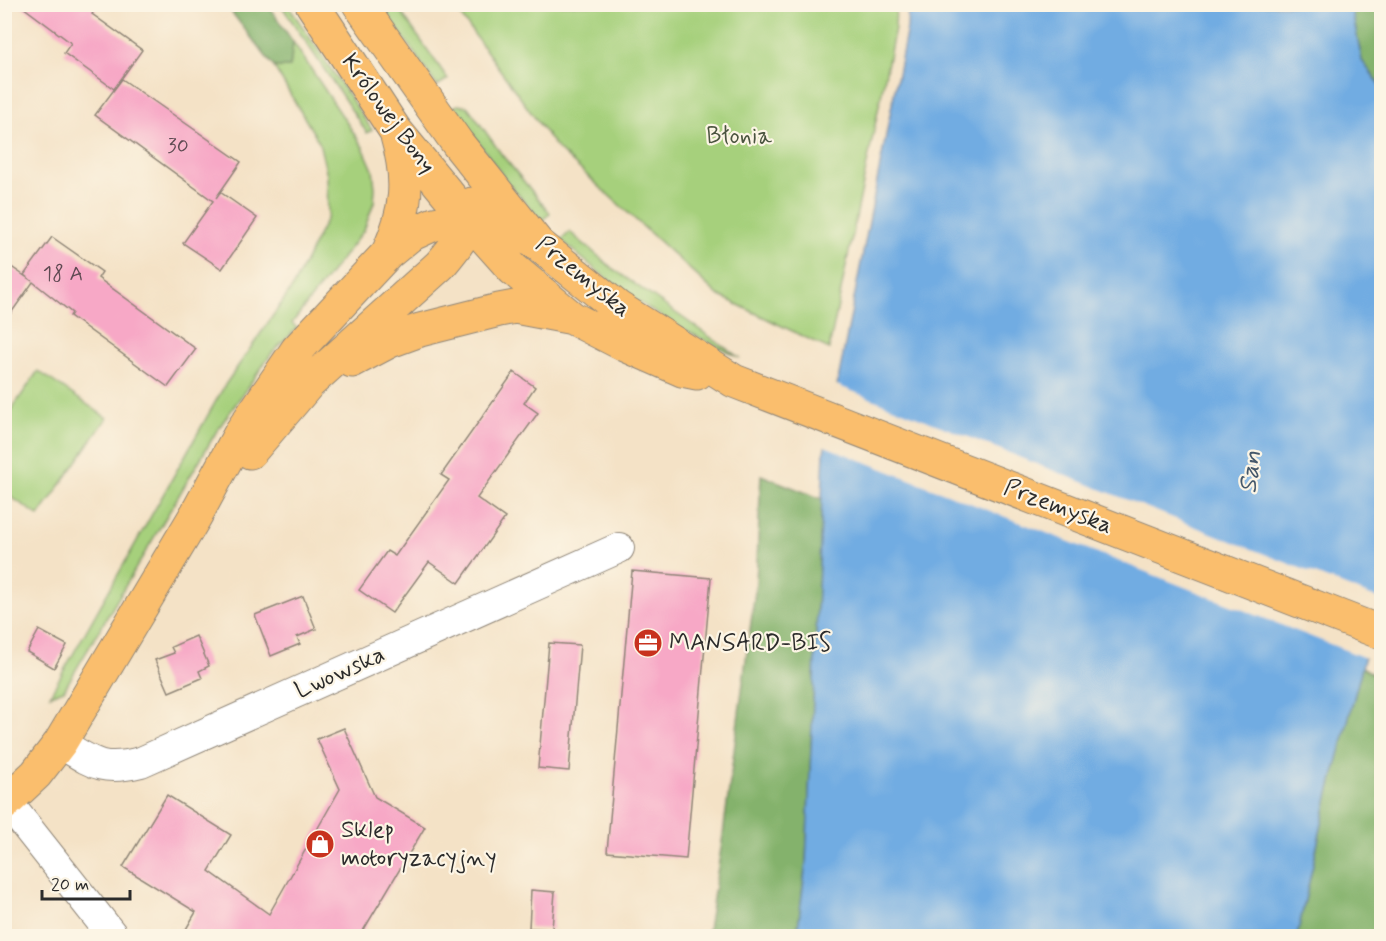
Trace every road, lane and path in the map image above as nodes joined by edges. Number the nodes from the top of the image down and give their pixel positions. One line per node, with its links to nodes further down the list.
1 (312, 4): 3 (main road, Królowej Bony)
2 (359, 4): 4 (main road, Królowej Bony)
3 (395, 130): 5 (main road, Królowej Bony); 7 (main road)
4 (458, 144): 5 (main road); 6 (main road, Przemyska)
5 (470, 221): 6 (main road); 7 (main road); 8 (main road, Przemyska); 9 (main road)
6 (538, 244): 10 (main road, Przemyska)
7 (388, 253): 11 (main road)
8 (572, 318): 9 (main road); 10 (main road, Przemyska)
9 (308, 384): 11 (main road)
10 (747, 386): 13 (main road, Przemyska)
11 (196, 515): 14 (main road)
12 (619, 548): 14 (street, Lwowska)
13 (1382, 633)
14 (60, 743): 15 (main road)
15 (6, 803): 16 (street)
16 (113, 936)

